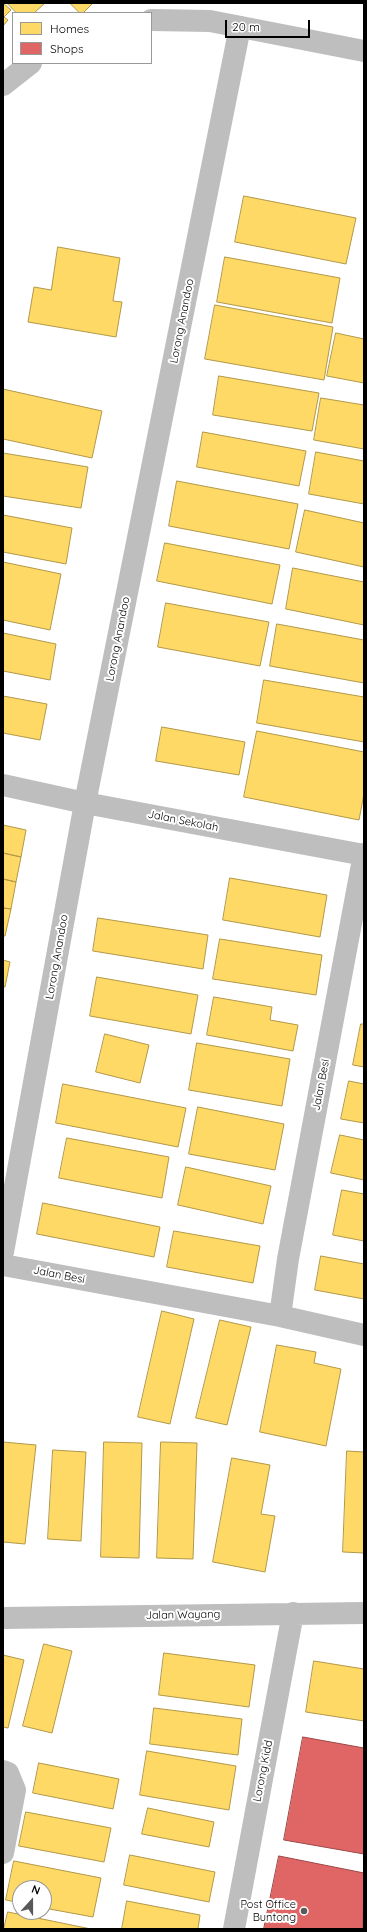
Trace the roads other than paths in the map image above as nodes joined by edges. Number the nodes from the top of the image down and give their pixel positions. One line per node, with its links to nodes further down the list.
1 (152, 20): 2 (street)
2 (240, 27): 3 (street); 7 (street, Lorong Anandoo)
3 (364, 51)
4 (31, 64): 5 (street)
5 (3, 85)
6 (3, 785): 7 (street, Jalan Sekolah)
7 (85, 803): 8 (street, Jalan Sekolah); 9 (street, Lorong Anandoo)
8 (364, 855): 11 (street, Jalan Besi)
9 (3, 1252)
10 (3, 1265): 11 (street, Jalan Besi)
11 (280, 1316): 12 (street, Jalan Besi)
12 (364, 1335)
13 (293, 1613): 14 (street, Jalan Wayang); 15 (street, Jalan Wayang); 18 (street, Lorong Kidd)
14 (364, 1613)
15 (3, 1618)
16 (3, 1771): 17 (street)
17 (3, 1854)
18 (234, 1929)

